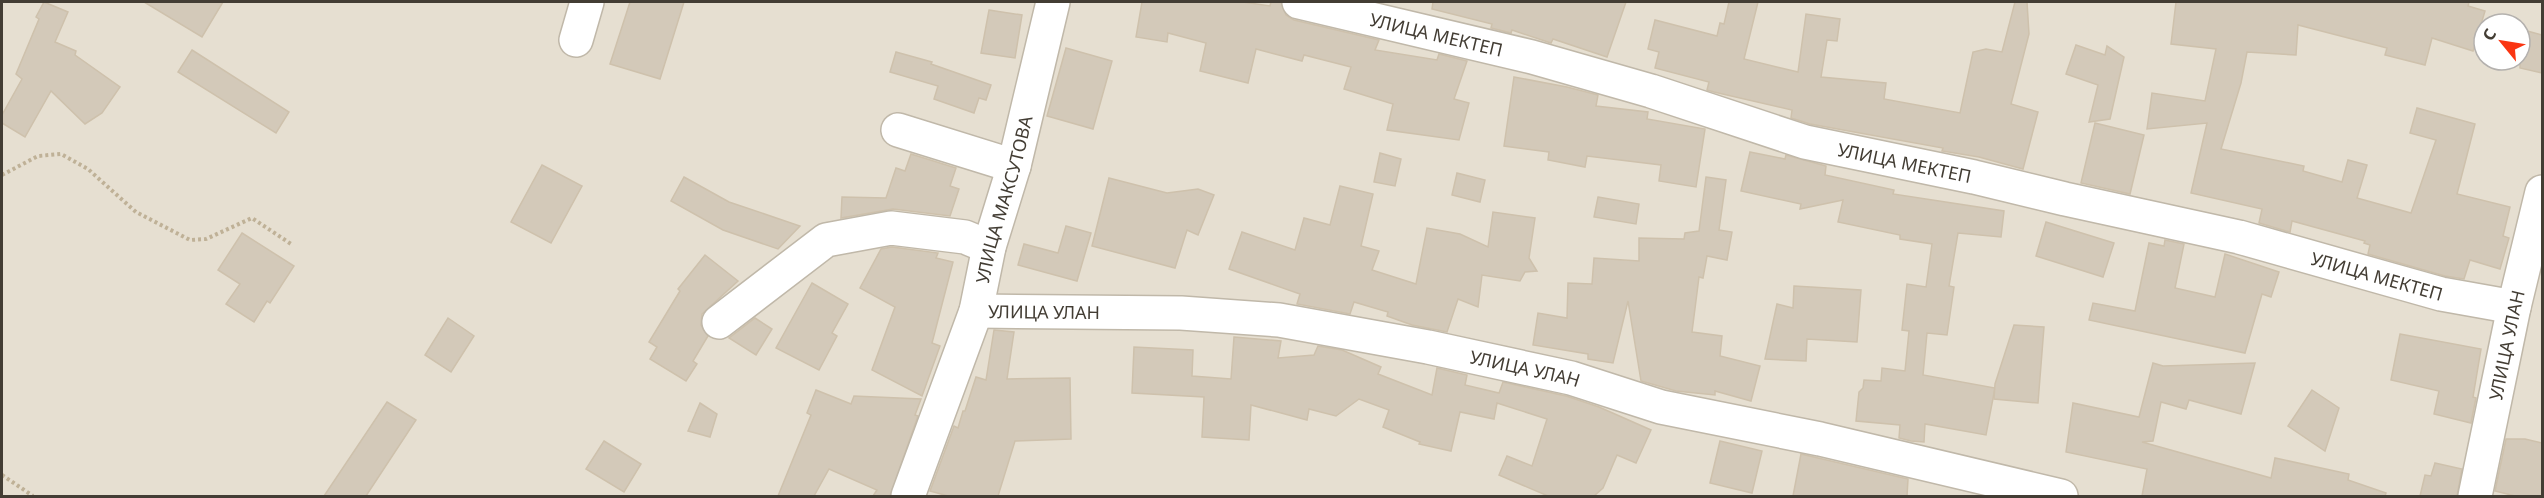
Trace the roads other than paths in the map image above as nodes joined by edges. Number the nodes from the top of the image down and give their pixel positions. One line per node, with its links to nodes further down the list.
1 (587, 2): 4 (street)
2 (1053, 2): 6 (street, УЛИЦА МАКСУТОВА)
3 (1299, 2): 9 (street, УЛИЦА МЕКТЕП)
4 (576, 40)
5 (898, 130): 6 (street)
6 (1014, 166): 8 (street, УЛИЦА МАКСУТОВА)
7 (2542, 192): 9 (street, УЛИЦА УЛАН)
8 (989, 247): 10 (street, УЛИЦА МАКСУТОВА); 11 (street)
9 (2514, 308): 14 (street, УЛИЦА УЛАН)
10 (976, 311): 12 (street, УЛИЦА МАКСУТОВА); 13 (street, УЛИЦА УЛАН)
11 (719, 322)
12 (908, 496)
13 (2061, 496)
14 (2475, 496)

